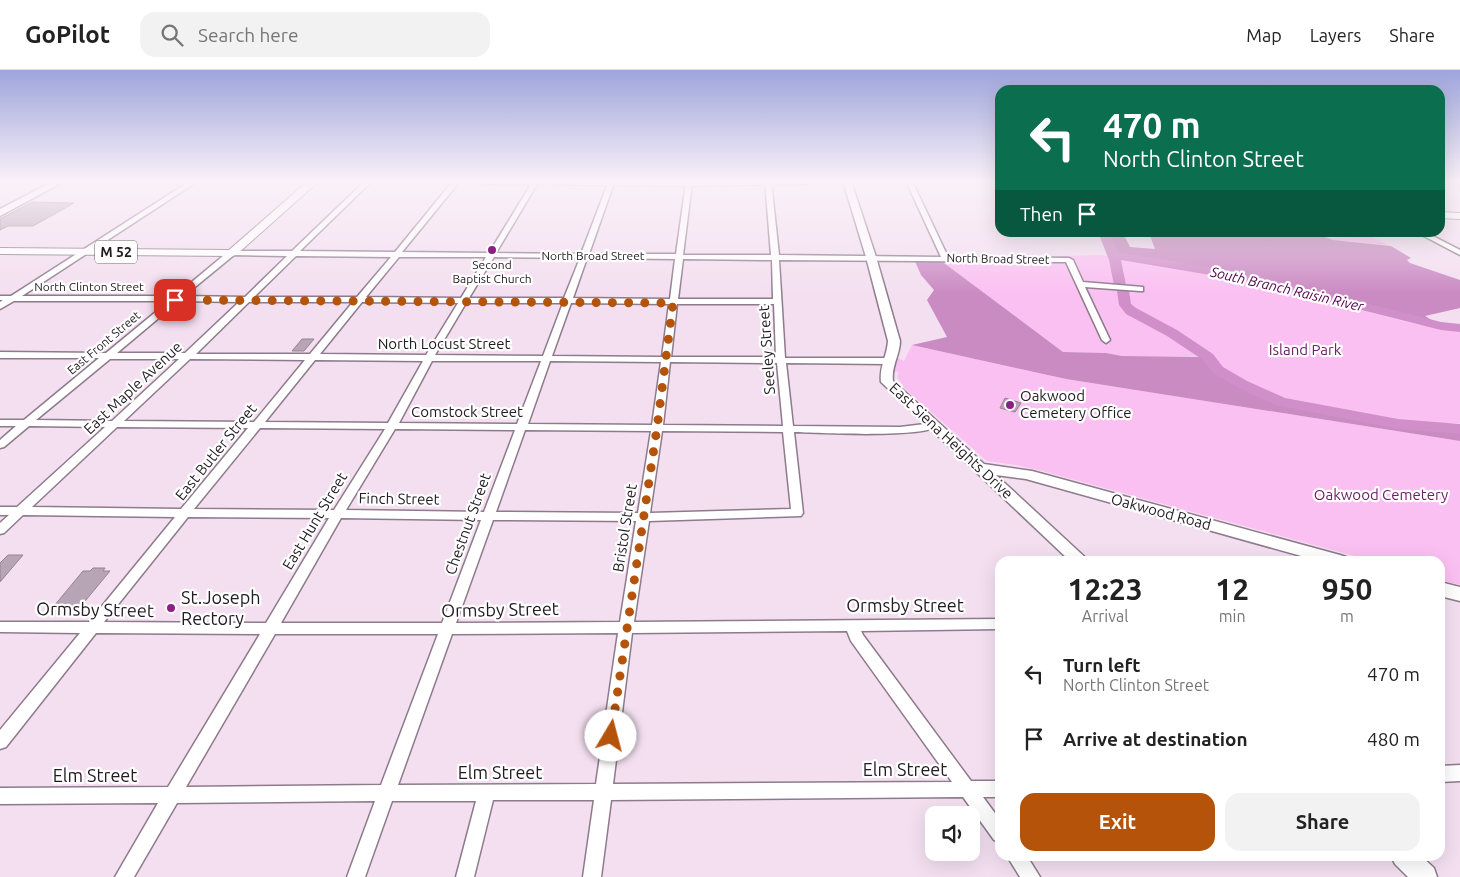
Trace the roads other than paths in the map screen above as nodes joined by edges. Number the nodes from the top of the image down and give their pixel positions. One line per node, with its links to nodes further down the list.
1 (136, 219): 13 (street)
2 (271, 219): 14 (main road, East Front Street)
3 (330, 219): 15 (street, East Maple Avenue)
4 (426, 219): 17 (street, East Butler Street)
5 (514, 219): 18 (street, East Hunt Street)
6 (598, 219): 19 (street, Chestnut Street)
7 (684, 219): 20 (street, Bristol Street)
8 (771, 219): 21 (street, Seeley Street)
9 (859, 219): 22 (street, East Siena Heights Drive)
10 (927, 219): 23 (street)
11 (1430, 237): 16 (street)
12 (0, 251): 13 (main road, North Broad Street / M 52)
13 (84, 252): 14 (main road, North Broad Street / M 52); 27 (street)
14 (232, 252): 15 (street, North Broad Street); 28 (street, East Front Street)
15 (294, 253): 17 (street, North Broad Street); 29 (street, East Maple Avenue)
16 (1460, 253)
17 (397, 255): 18 (street, North Broad Street); 30 (street, East Butler Street)
18 (492, 255): 19 (street, North Broad Street); 31 (street, East Hunt Street)
19 (584, 256): 20 (street, North Broad Street); 33 (street, Chestnut Street)
20 (678, 256): 21 (street, North Broad Street); 34 (street, Bristol Street)
21 (774, 256): 22 (street, North Broad Street); 32 (street, Seeley Street)
22 (871, 257): 23 (street, North Broad Street); 45 (street, East Siena Heights Drive)
23 (945, 258): 24 (street, North Broad Street)
24 (1080, 284): 25 (street); 36 (street, North Broad Street)
25 (1140, 289)
26 (0, 298): 27 (street, North Clinton Street)
27 (12, 299): 28 (street, North Clinton Street); 35 (street)
28 (175, 300): 29 (street, North Clinton Street); 38 (street, East Front Street)
29 (245, 300): 30 (street, North Clinton Street); 39 (street, East Maple Avenue)
30 (359, 300): 31 (street, North Clinton Street); 40 (street, East Butler Street)
31 (463, 302): 33 (street, North Clinton Street); 41 (street, East Hunt Street)
32 (777, 302): 34 (street, North Clinton Street); 44 (street, Seeley Street)
33 (567, 303): 34 (street, North Clinton Street); 42 (street, Chestnut Street)
34 (673, 303): 43 (street, Bristol Street)
35 (0, 306)
36 (1106, 340)
37 (0, 355): 38 (street, North Locust Street)
38 (109, 356): 39 (street, North Locust Street); 47 (street, East Front Street)
39 (188, 356): 40 (street, North Locust Street); 48 (street, East Maple Avenue)
40 (313, 357): 41 (street, North Locust Street); 49 (street, East Butler Street)
41 (429, 358): 42 (street, North Locust Street); 50 (street, East Hunt Street)
42 (547, 358): 43 (street, North Locust Street); 52 (street, Chestnut Street)
43 (665, 360): 44 (street, North Locust Street); 53 (street, Bristol Street)
44 (781, 360): 45 (street, North Locust Street); 54 (street, Seeley Street)
45 (887, 361): 51 (street, East Siena Heights Drive)
46 (0, 423): 47 (street, Comstock Street)
47 (25, 423): 48 (street, Comstock Street); 55 (street, East Front Street)
48 (115, 424): 49 (street, Comstock Street); 58 (street, East Maple Avenue)
49 (257, 425): 50 (street, Comstock Street); 59 (street, East Butler Street)
50 (392, 426): 52 (street, Comstock Street); 61 (street, East Hunt Street)
51 (934, 426): 54 (street, Comstock Street); 56 (street, East Siena Heights Drive)
52 (521, 427): 53 (street, Comstock Street); 62 (street, Chestnut Street)
53 (657, 428): 54 (street, Comstock Street); 63 (street, Bristol Street)
54 (788, 429): 60 (street, Seeley Street)
55 (0, 445)
56 (980, 468): 65 (street, East Siena Heights Drive); 66 (street, Oakwood Road)
57 (0, 511): 58 (street, Finch Street)
58 (21, 511): 59 (street, Finch Street); 64 (street, East Maple Avenue)
59 (186, 513): 61 (street, Finch Street); 73 (street, East Butler Street)
60 (797, 513): 63 (street, Finch Street)
61 (338, 514): 62 (street, Finch Street); 74 (street, East Hunt Street)
62 (489, 516): 63 (street, Finch Street); 75 (street, Chestnut Street)
63 (642, 517): 72 (street, Bristol Street)
64 (0, 530)
65 (1075, 556)
66 (1322, 556)
67 (1445, 590): 68 (street)
68 (1460, 594)
69 (995, 624): 70 (street, Ormsby Street)
70 (853, 626): 72 (street, Ormsby Street); 80 (street)
71 (0, 627): 73 (street, Ormsby Street)
72 (626, 627): 75 (street, Ormsby Street); 82 (street, Bristol Street)
73 (92, 628): 74 (street, Ormsby Street); 76 (street, East Butler Street)
74 (270, 629): 75 (street, Ormsby Street); 85 (street, East Hunt Street)
75 (446, 629): 83 (street, Chestnut Street)
76 (0, 742)
77 (1445, 774): 78 (street)
78 (1460, 774)
79 (995, 789): 80 (street, Elm Street)
80 (969, 790): 82 (street, Elm Street); 86 (street)
81 (487, 792): 82 (street, Elm Street); 83 (street, Elm Street); 89 (street)
82 (604, 792): 92 (street, Bristol Street)
83 (388, 793): 85 (street, Elm Street); 91 (street, Chestnut Street)
84 (0, 796): 85 (street, Elm Street)
85 (172, 796): 90 (street, East Hunt Street)
86 (995, 827)
87 (1020, 861): 93 (street)
88 (1408, 861): 94 (street)
89 (465, 876)
90 (124, 877)
91 (356, 877)
92 (592, 877)
93 (1031, 877)
94 (1425, 877)

